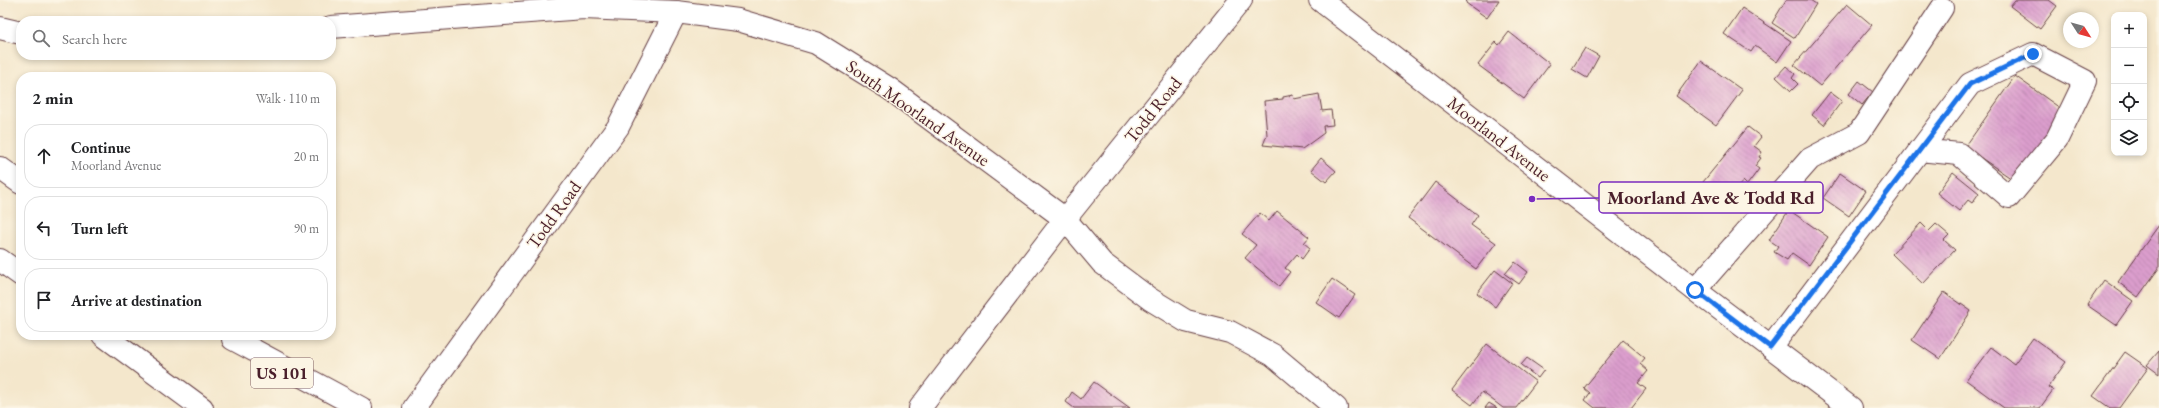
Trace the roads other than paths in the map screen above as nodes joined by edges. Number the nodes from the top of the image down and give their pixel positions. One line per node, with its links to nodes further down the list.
1 (1241, 0): 11 (main road, Todd Road)
2 (1320, 0): 14 (main road, Moorland Avenue)
3 (1942, 8): 14 (main road)
4 (676, 12): 5 (main road, South Moorland Avenue); 11 (main road, South Moorland Avenue); 24 (main road, Todd Road)
5 (336, 27)
6 (0, 28): 7 (main road)
7 (16, 32)
8 (1919, 150): 8 (main road); 18 (main road)
9 (0, 168): 10 (main road)
10 (16, 179)
11 (1064, 219): 25 (main road, Todd Road); 26 (main road, South Moorland Avenue)
12 (0, 260): 13 (main road)
13 (16, 271)
14 (1695, 290): 18 (main road, Moorland Avenue)
15 (110, 340): 19 (main road)
16 (234, 340): 22 (main road, US 101)
17 (236, 340): 23 (main road)
18 (1770, 347): 27 (main road, Moorland Avenue)
19 (146, 366): 20 (main road); 21 (main road)
20 (187, 408)
21 (202, 408)
22 (331, 408)
23 (361, 408)
24 (414, 408)
25 (920, 408)
26 (1336, 408)
27 (1851, 408)

